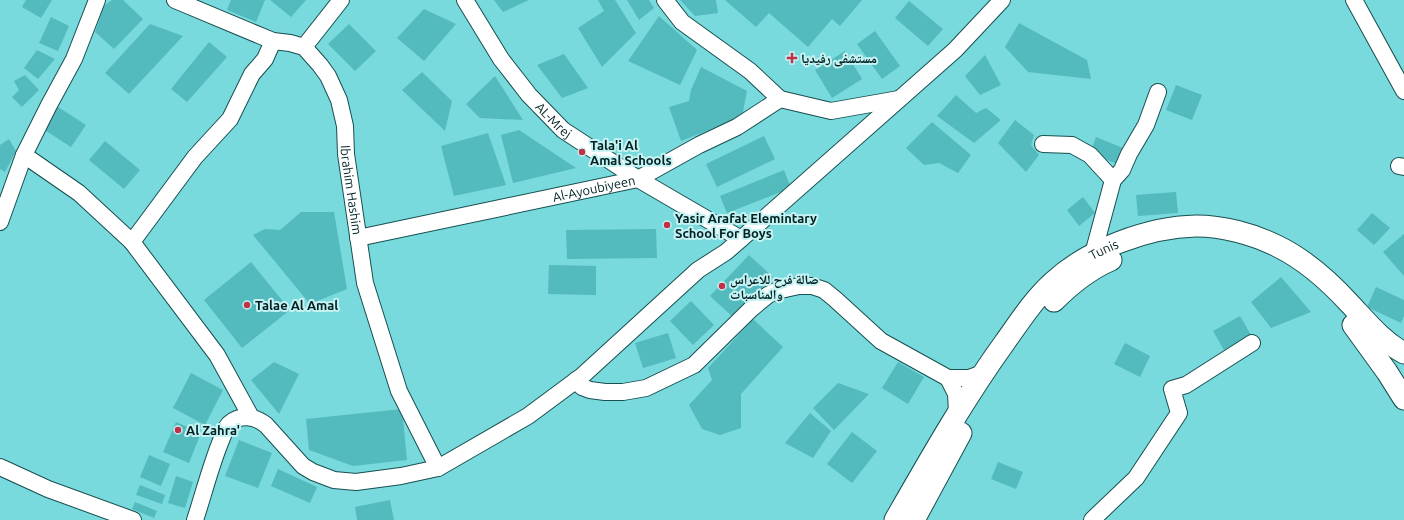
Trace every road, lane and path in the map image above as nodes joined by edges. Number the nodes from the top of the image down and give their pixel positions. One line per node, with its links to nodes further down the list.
1 (97, 0): 15 (street)
2 (175, 0): 8 (street)
3 (341, 0): 9 (street)
4 (465, 0): 16 (street, AL-Mrej)
5 (665, 0): 12 (street)
6 (1002, 0): 13 (street)
7 (1354, 0): 10 (street)
8 (273, 41): 9 (street); 21 (street)
9 (304, 47): 19 (street, Ibrahim Hashim)
10 (1404, 91)
11 (1158, 92): 17 (street)
12 (780, 99): 13 (street); 16 (street, Al-Ayoubiyeen)
13 (899, 99): 20 (street)
14 (1042, 144): 17 (street)
15 (24, 155): 18 (street); 21 (street)
16 (638, 179): 19 (street, Al-Ayoubiyeen); 20 (street, AL-Mrej)
17 (1113, 180): 22 (street)
18 (0, 222)
19 (358, 238): 35 (street, Ibrahim Hashim)
20 (742, 239): 30 (street)
21 (132, 242): 33 (street)
22 (1093, 254): 23 (main road, Tunis); 28 (main road, Tunis)
23 (1356, 320): 24 (main road); 26 (main road, Tunis); 27 (main road); 31 (main road); 39 (main road)
24 (1404, 341)
25 (1252, 343): 40 (street)
26 (1404, 353)
27 (1404, 367)
28 (983, 373): 29 (street); 32 (main road, Tunis)
29 (948, 378): 30 (street); 32 (street)
30 (576, 380): 35 (street)
31 (1404, 399)
32 (957, 412): 38 (main road, Tunis)
33 (252, 417): 35 (street); 37 (street)
34 (0, 467): 36 (street)
35 (438, 468)
36 (133, 520)
37 (195, 520)
38 (895, 520)
39 (914, 520)
40 (1092, 520)

